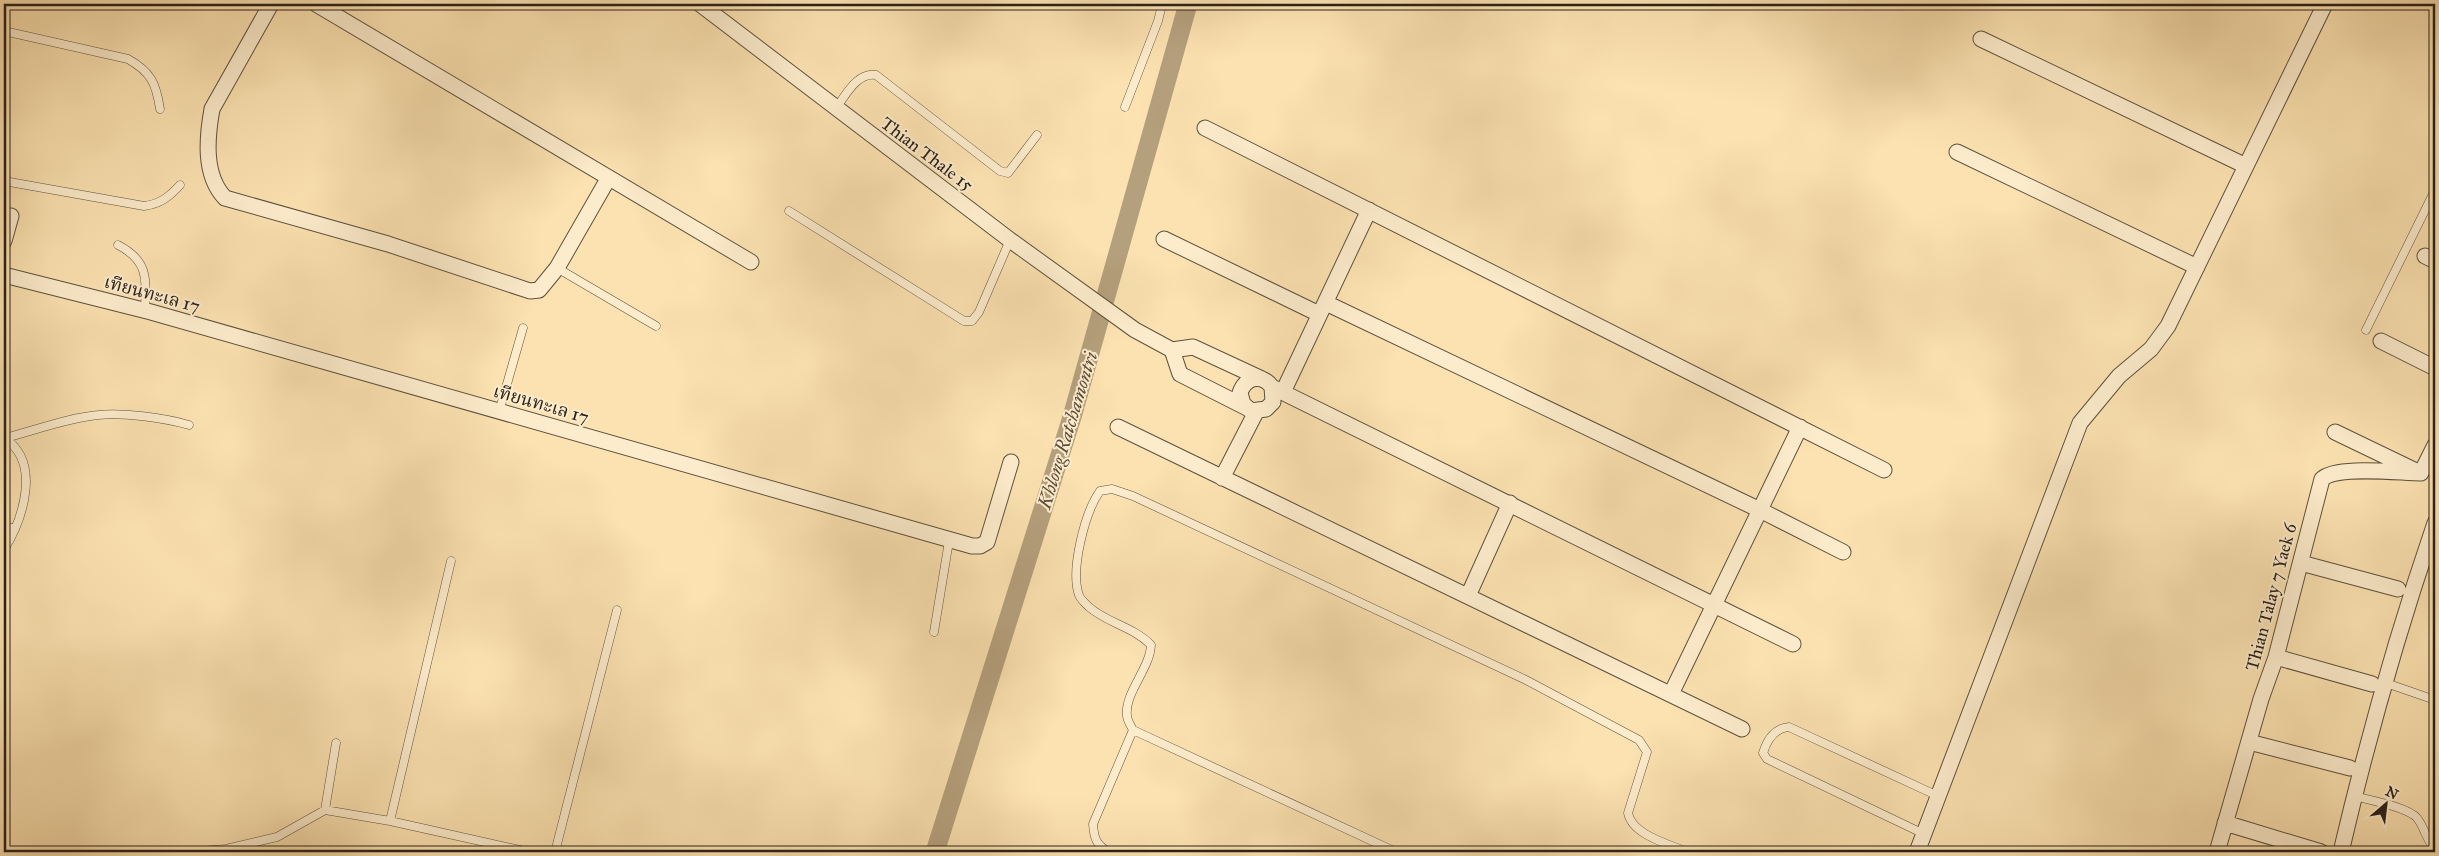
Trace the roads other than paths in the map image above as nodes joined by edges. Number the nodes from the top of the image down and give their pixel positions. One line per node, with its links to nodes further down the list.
1 (271, 4): 28 (street)
2 (316, 4): 15 (street)
3 (700, 4): 9 (street, Thian Thale 15)
4 (1159, 4): 8 (lane)
5 (2325, 4): 14 (street)
6 (4, 30): 10 (lane)
7 (1981, 39): 14 (street)
8 (1125, 107)
9 (836, 108): 12 (lane); 23 (street, Thian Thale 15)
10 (160, 109)
11 (1205, 128): 19 (street)
12 (1037, 135)
13 (1957, 152): 27 (street)
14 (2246, 166): 27 (street)
15 (608, 179): 26 (street); 28 (street)
16 (4, 181): 17 (lane)
17 (180, 184)
18 (2435, 190): 34 (lane)
19 (1369, 210): 30 (street); 43 (street)
20 (789, 211): 23 (lane)
21 (11, 216): 24 (street)
22 (1164, 239): 30 (street)
23 (1010, 240): 36 (street, Thian Thale 15)
24 (4, 242)
25 (118, 245): 31 (lane)
26 (751, 262)
27 (2197, 267): 76 (street)
28 (557, 268): 32 (lane)
29 (4, 275): 31 (street, เทียนทะเล 17)
30 (1323, 309): 38 (street); 52 (street)
31 (145, 310): 40 (street, เทียนทะเล 17)
32 (656, 326)
33 (522, 328): 40 (lane)
34 (2366, 330)
35 (2381, 342): 37 (street)
36 (1172, 350): 38 (street); 39 (street)
37 (2435, 368)
38 (1272, 386): 39 (street); 39 (street); 51 (street)
39 (1252, 410): 50 (street)
40 (499, 412): 56 (street, เทียนทะเล 17)
41 (189, 425): 45 (lane)
42 (1118, 427): 50 (street)
43 (1800, 427): 48 (street); 52 (street)
44 (2335, 432): 49 (street)
45 (5, 438): 55 (lane)
46 (2435, 445): 49 (street)
47 (1011, 462): 56 (street, เทียนทะเล 17)
48 (1884, 470)
49 (2421, 474): 60 (street, Thian Talay 7 Yaek 6)
50 (1222, 478): 62 (street)
51 (1510, 503): 62 (street); 63 (street)
52 (1760, 510): 58 (street); 63 (street)
53 (2435, 523): 68 (street)
54 (4, 526): 55 (lane)
55 (16, 529): 57 (lane)
56 (949, 541): 65 (lane)
57 (4, 550)
58 (1842, 552)
59 (451, 561): 79 (lane)
60 (2301, 563): 61 (street); 67 (street, Thian Talay 7 Yaek 6)
61 (2398, 589)
62 (1468, 596): 69 (street)
63 (1714, 604): 66 (street); 69 (street)
64 (617, 610): 85 (lane)
65 (934, 632)
66 (1793, 644)
67 (2276, 657): 68 (street); 73 (street, Thian Talay 7 Yaek 6)
68 (2379, 684): 70 (lane); 77 (street)
69 (1670, 694): 71 (street)
70 (2435, 700)
71 (1742, 729)
72 (1133, 730): 86 (lane); 87 (lane); 88 (lane)
73 (2250, 742): 75 (street); 80 (street, Thian Talay 7 Yaek 6)
74 (336, 743): 78 (lane)
75 (2350, 768)
76 (1938, 796): 81 (street); 81 (lane)
77 (2354, 796): 82 (lane); 92 (street)
78 (325, 810): 79 (lane); 83 (lane)
79 (390, 821): 84 (lane)
80 (2224, 823): 90 (street, Thian Talay 7 Yaek 6); 91 (street)
81 (1924, 834): 89 (street)
82 (2435, 849)
83 (188, 852)
84 (530, 852)
85 (555, 852)
86 (1109, 852)
87 (1396, 852)
88 (1687, 852)
89 (1918, 852)
90 (2217, 852)
91 (2321, 852)
92 (2341, 852)

